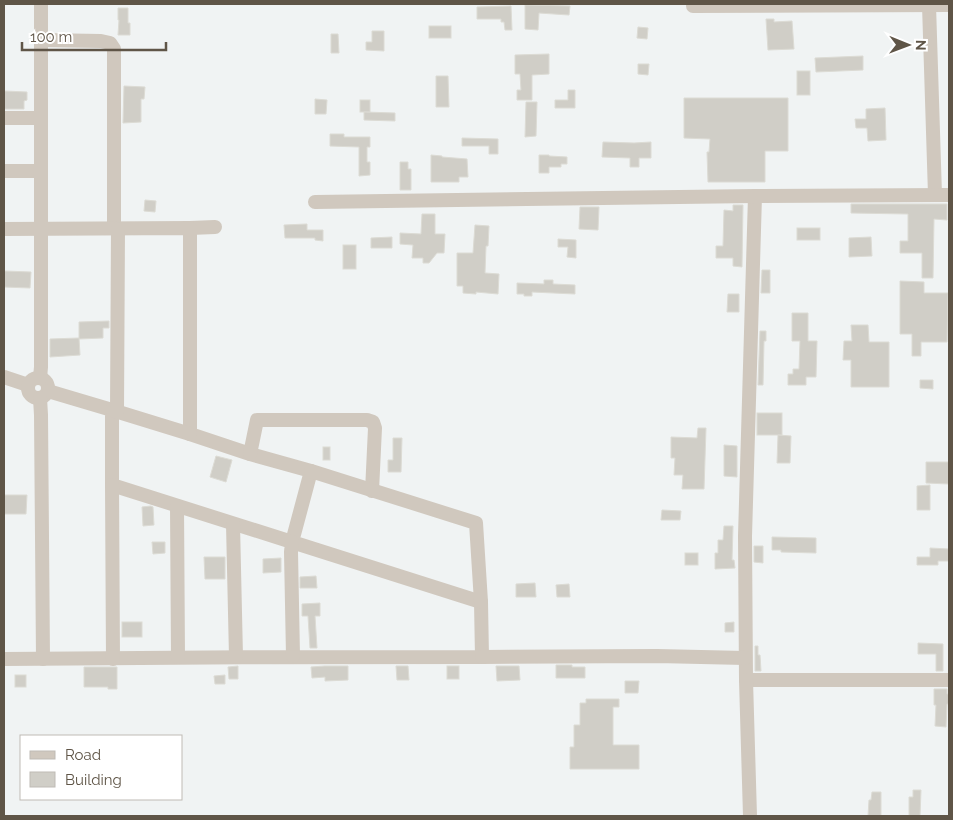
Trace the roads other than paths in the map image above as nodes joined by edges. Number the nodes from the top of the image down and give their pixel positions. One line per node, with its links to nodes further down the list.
1 (41, 4): 5 (street)
2 (929, 5): 3 (street); 4 (street); 10 (street)
3 (949, 5)
4 (693, 6)
5 (41, 40): 7 (street); 17 (street)
6 (4, 118): 7 (street)
7 (40, 118): 9 (street)
8 (4, 171): 9 (street)
9 (41, 171): 14 (street)
10 (942, 195): 11 (street)
11 (755, 196): 12 (street); 35 (street)
12 (315, 202)
13 (215, 227): 15 (street)
14 (41, 228): 16 (street); 17 (street); 19 (street)
15 (190, 228): 17 (street); 22 (street)
16 (4, 229)
17 (116, 229): 21 (street)
18 (4, 377): 19 (street)
19 (34, 381): 20 (street)
20 (44, 394): 21 (street); 37 (street)
21 (115, 411): 22 (street); 25 (street)
22 (190, 434): 23 (street)
23 (250, 454): 24 (street); 26 (street)
24 (311, 471): 26 (street); 29 (street)
25 (112, 485): 27 (street); 38 (street)
26 (372, 491): 30 (street)
27 (178, 506): 28 (street); 32 (street)
28 (233, 524): 29 (street); 33 (street)
29 (292, 542): 30 (street); 31 (street)
30 (481, 602): 34 (street)
31 (293, 656): 33 (street); 34 (street)
32 (178, 657): 33 (street); 38 (street)
33 (236, 657)
34 (482, 657): 35 (street)
35 (745, 658): 39 (street)
36 (4, 659): 37 (street)
37 (43, 659): 38 (street)
38 (112, 659)
39 (746, 680): 40 (street); 41 (street)
40 (949, 680)
41 (750, 816)

